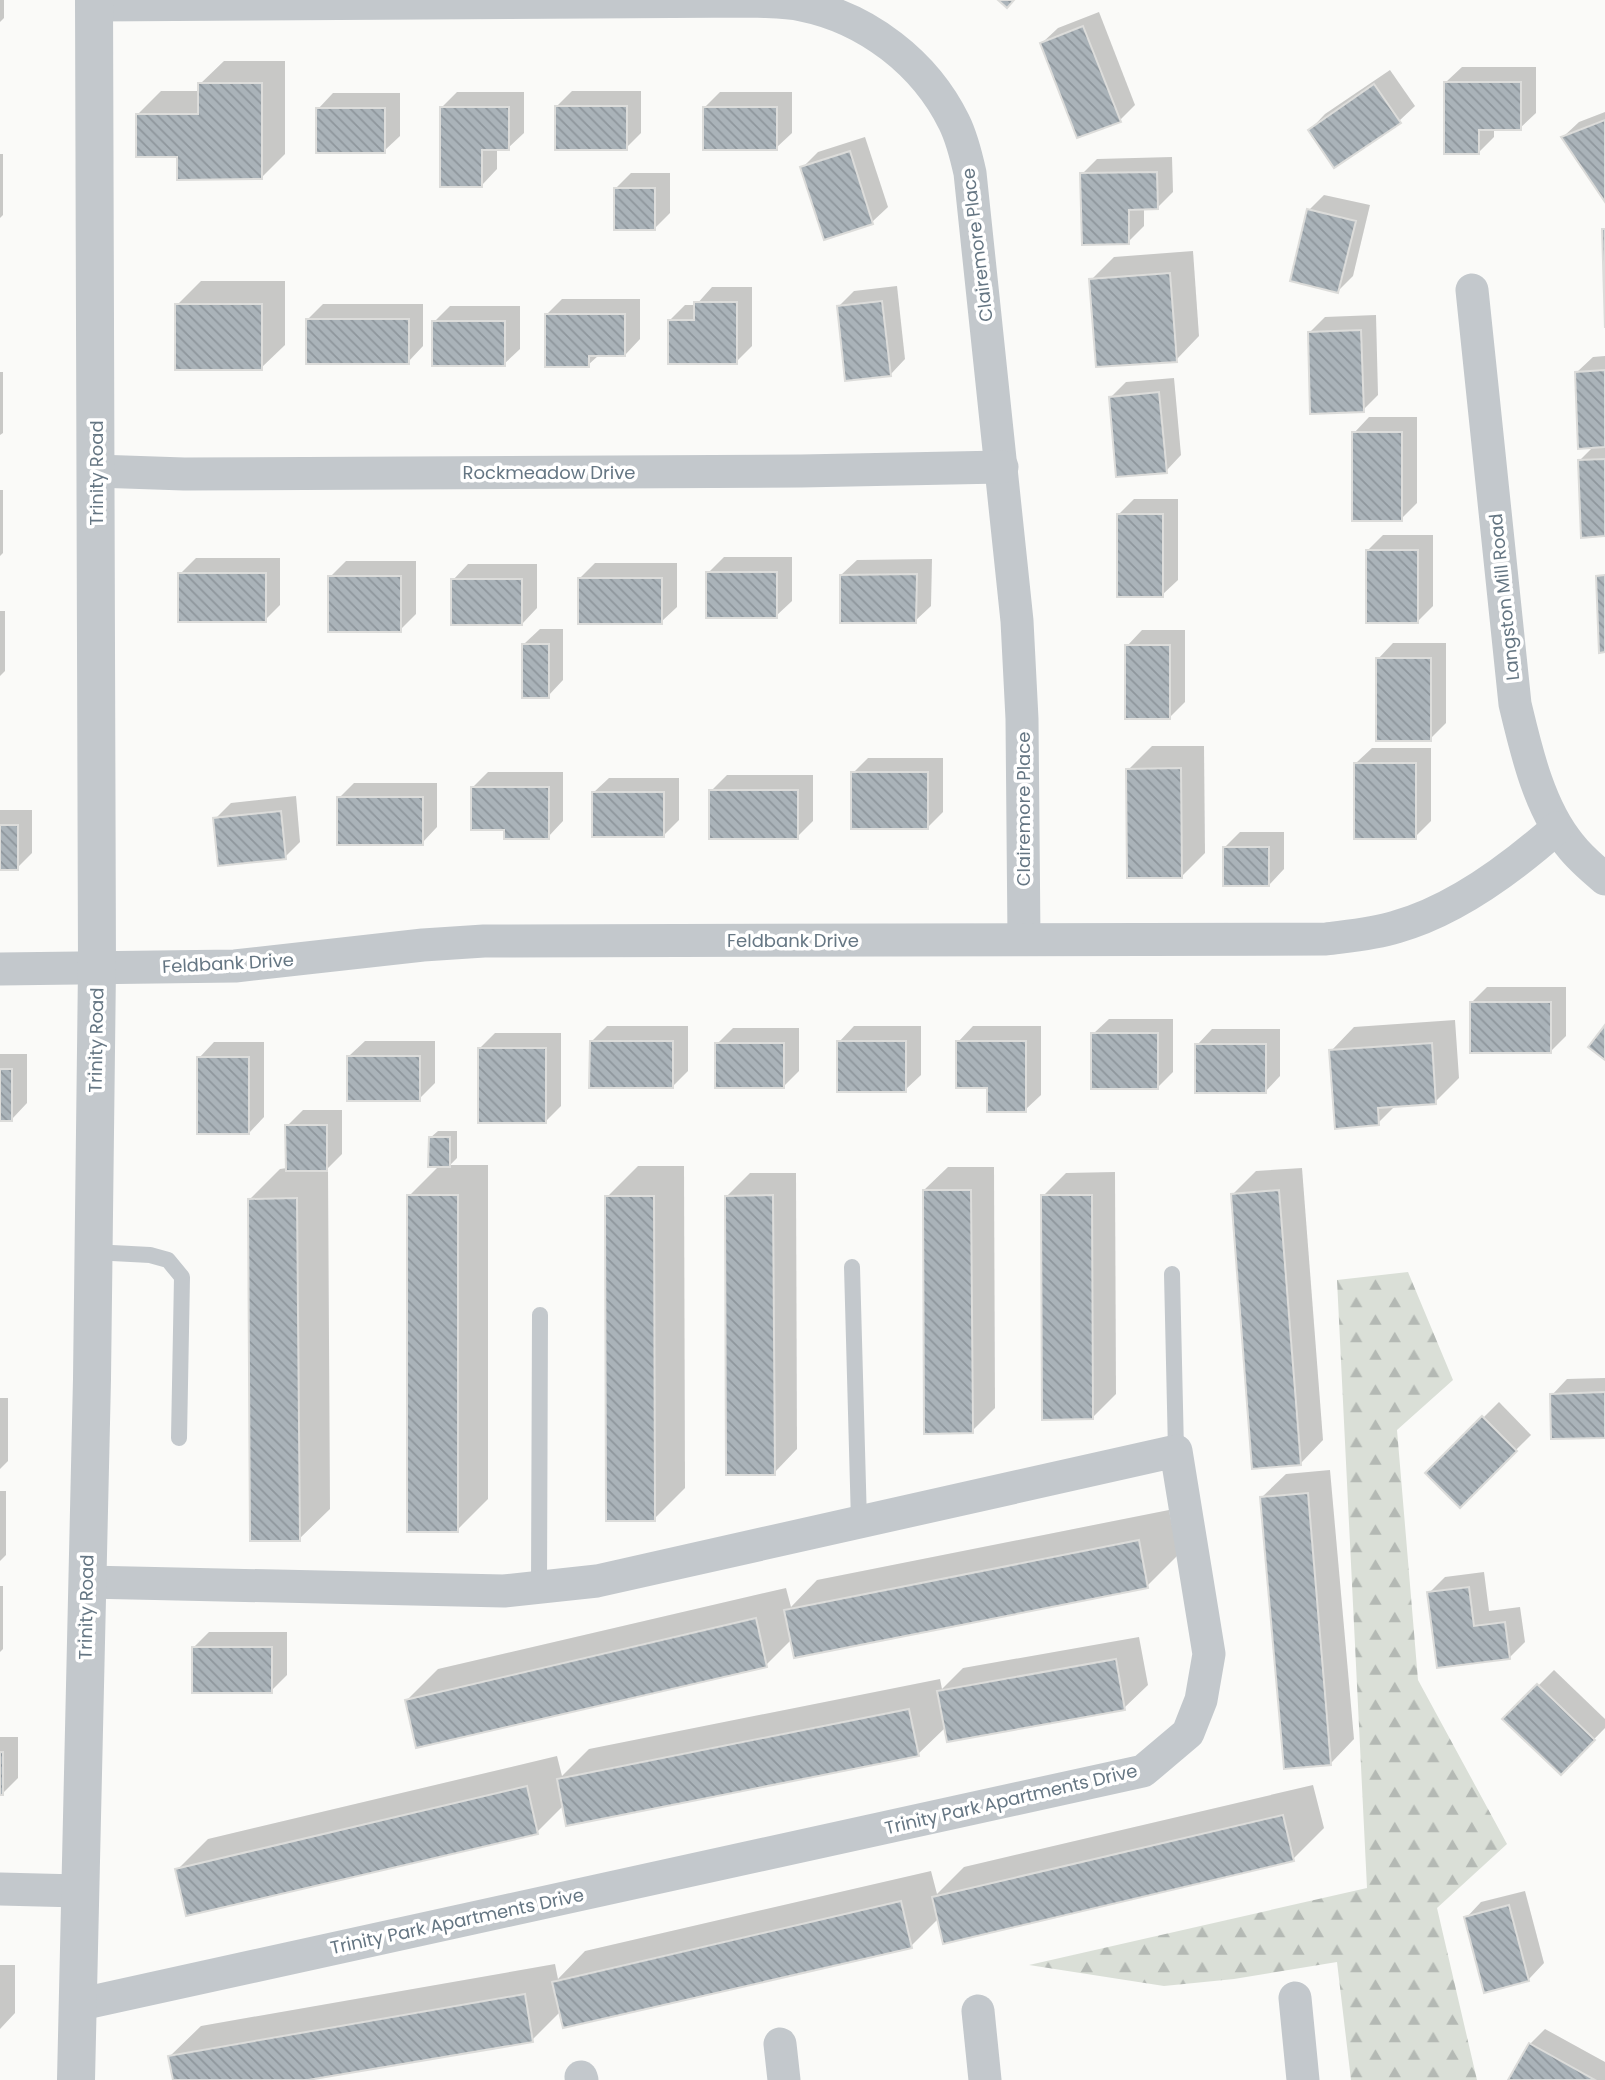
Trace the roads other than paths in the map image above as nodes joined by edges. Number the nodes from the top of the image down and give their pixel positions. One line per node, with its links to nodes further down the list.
1 (94, 2): 3 (street, Clairemore Place); 4 (street, Trinity Road)
2 (1472, 290): 5 (street, Langston Mill Road)
3 (1002, 467): 4 (street, Rockmeadow Drive); 7 (street, Clairemore Place)
4 (96, 471): 8 (street, Trinity Road)
5 (1558, 828): 6 (street, Langston Mill Road); 7 (street, Feldbank Drive)
6 (1605, 879)
7 (1024, 939): 8 (street, Feldbank Drive)
8 (97, 968): 9 (street, Feldbank Drive); 10 (street, Trinity Road)
9 (0, 969)
10 (93, 1252): 14 (lane); 17 (street, Trinity Road)
11 (852, 1266): 16 (lane)
12 (1172, 1274): 15 (lane)
13 (540, 1315): 18 (lane)
14 (179, 1438)
15 (1176, 1451): 16 (street); 22 (street, Trinity Park Apartments Drive)
16 (859, 1522): 18 (street)
17 (87, 1582): 18 (street); 20 (street, Trinity Road)
18 (539, 1587)
19 (0, 1889): 20 (street)
20 (79, 1891): 22 (street, Trinity Road)
21 (1295, 1998): 28 (street)
22 (77, 2005): 25 (street, Trinity Road)
23 (978, 2011): 27 (street)
24 (780, 2044): 26 (street)
25 (76, 2080)
26 (784, 2080)
27 (985, 2080)
28 (1303, 2080)

